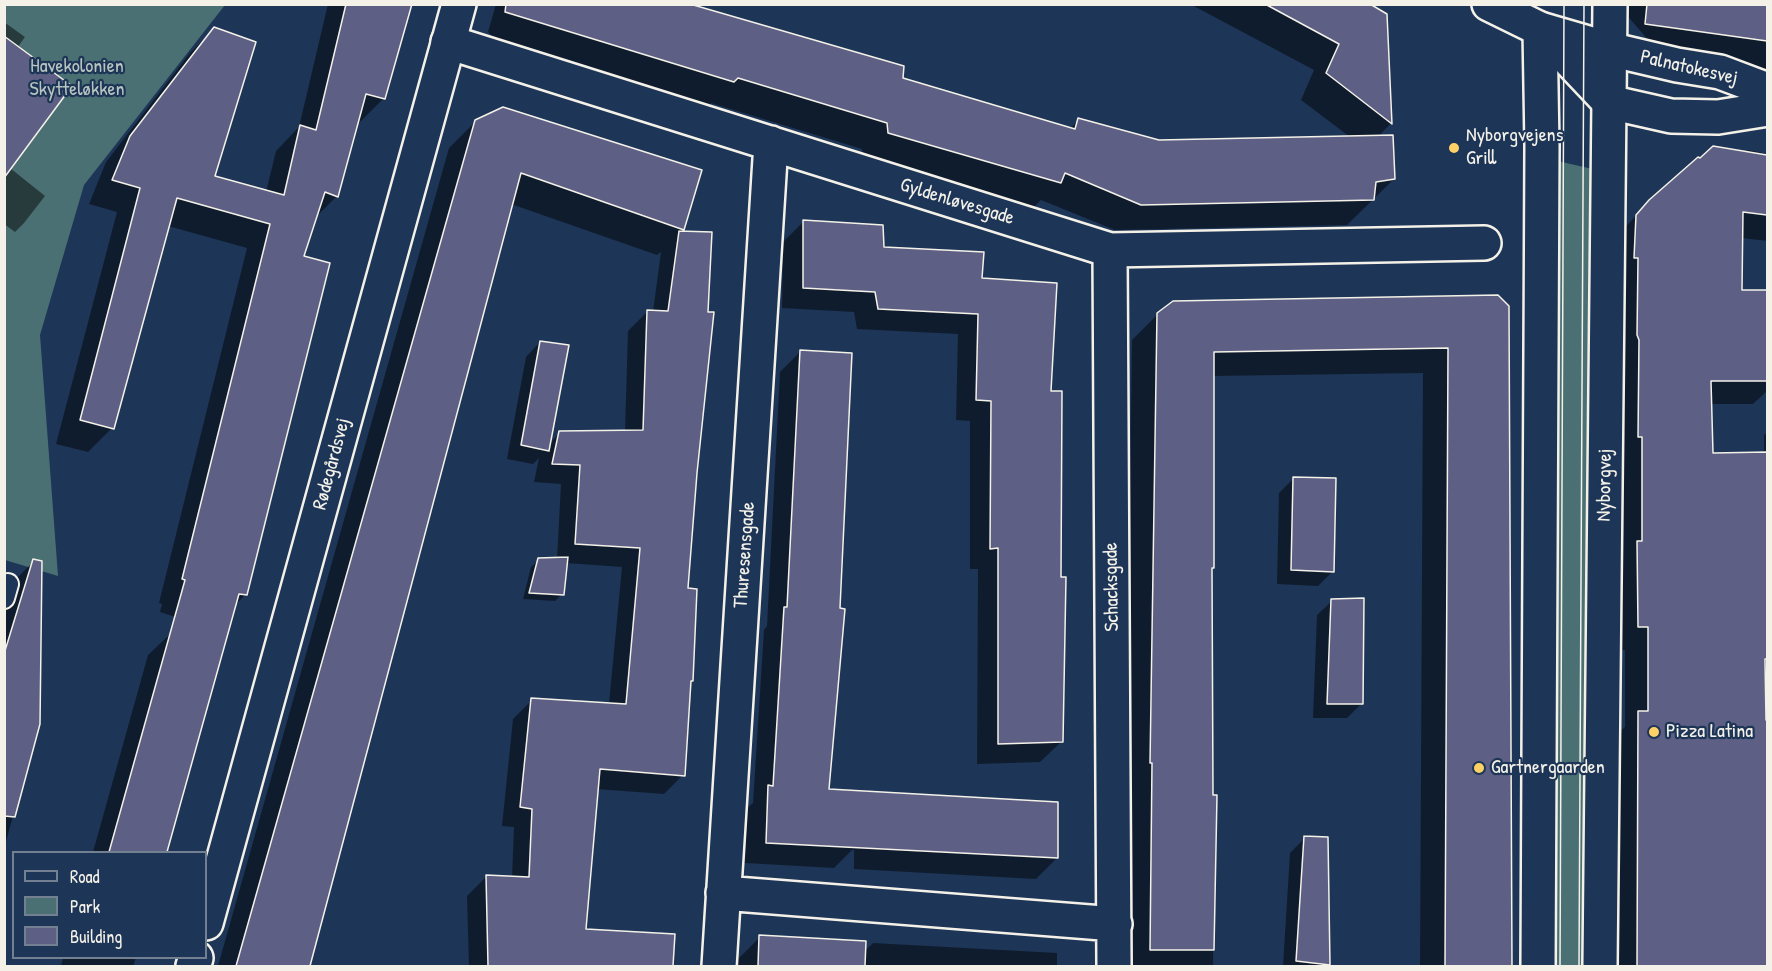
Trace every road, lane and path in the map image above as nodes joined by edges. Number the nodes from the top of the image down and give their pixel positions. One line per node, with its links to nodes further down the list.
1 (459, 4): 5 (street, Rødegårdsvej)
2 (1489, 4): 4 (street)
3 (1610, 4): 6 (street, Nyborgvej)
4 (1540, 17): 6 (street, Palnatokesvej); 8 (street); 18 (street)
5 (448, 42): 10 (street, Gyldenløvesgade); 14 (street, Rødegårdsvej)
6 (1610, 50): 7 (street, Palnatokesvej); 8 (street, Nyborgvej)
7 (1767, 90)
8 (1609, 102): 9 (street, Palnatokesvej); 19 (street, Nyborgvej)
9 (1767, 109)
10 (771, 143): 12 (street, Gyldenløvesgade); 13 (street, Thuresensgade)
11 (1484, 243): 12 (street, Gyldenløvesgade)
12 (1110, 250): 15 (street, Schacksgade)
13 (723, 893): 15 (street); 16 (street, Thuresensgade)
14 (207, 919)
15 (1114, 924): 17 (street, Schacksgade)
16 (719, 966)
17 (1114, 966)
18 (1538, 966)
19 (1600, 966)

